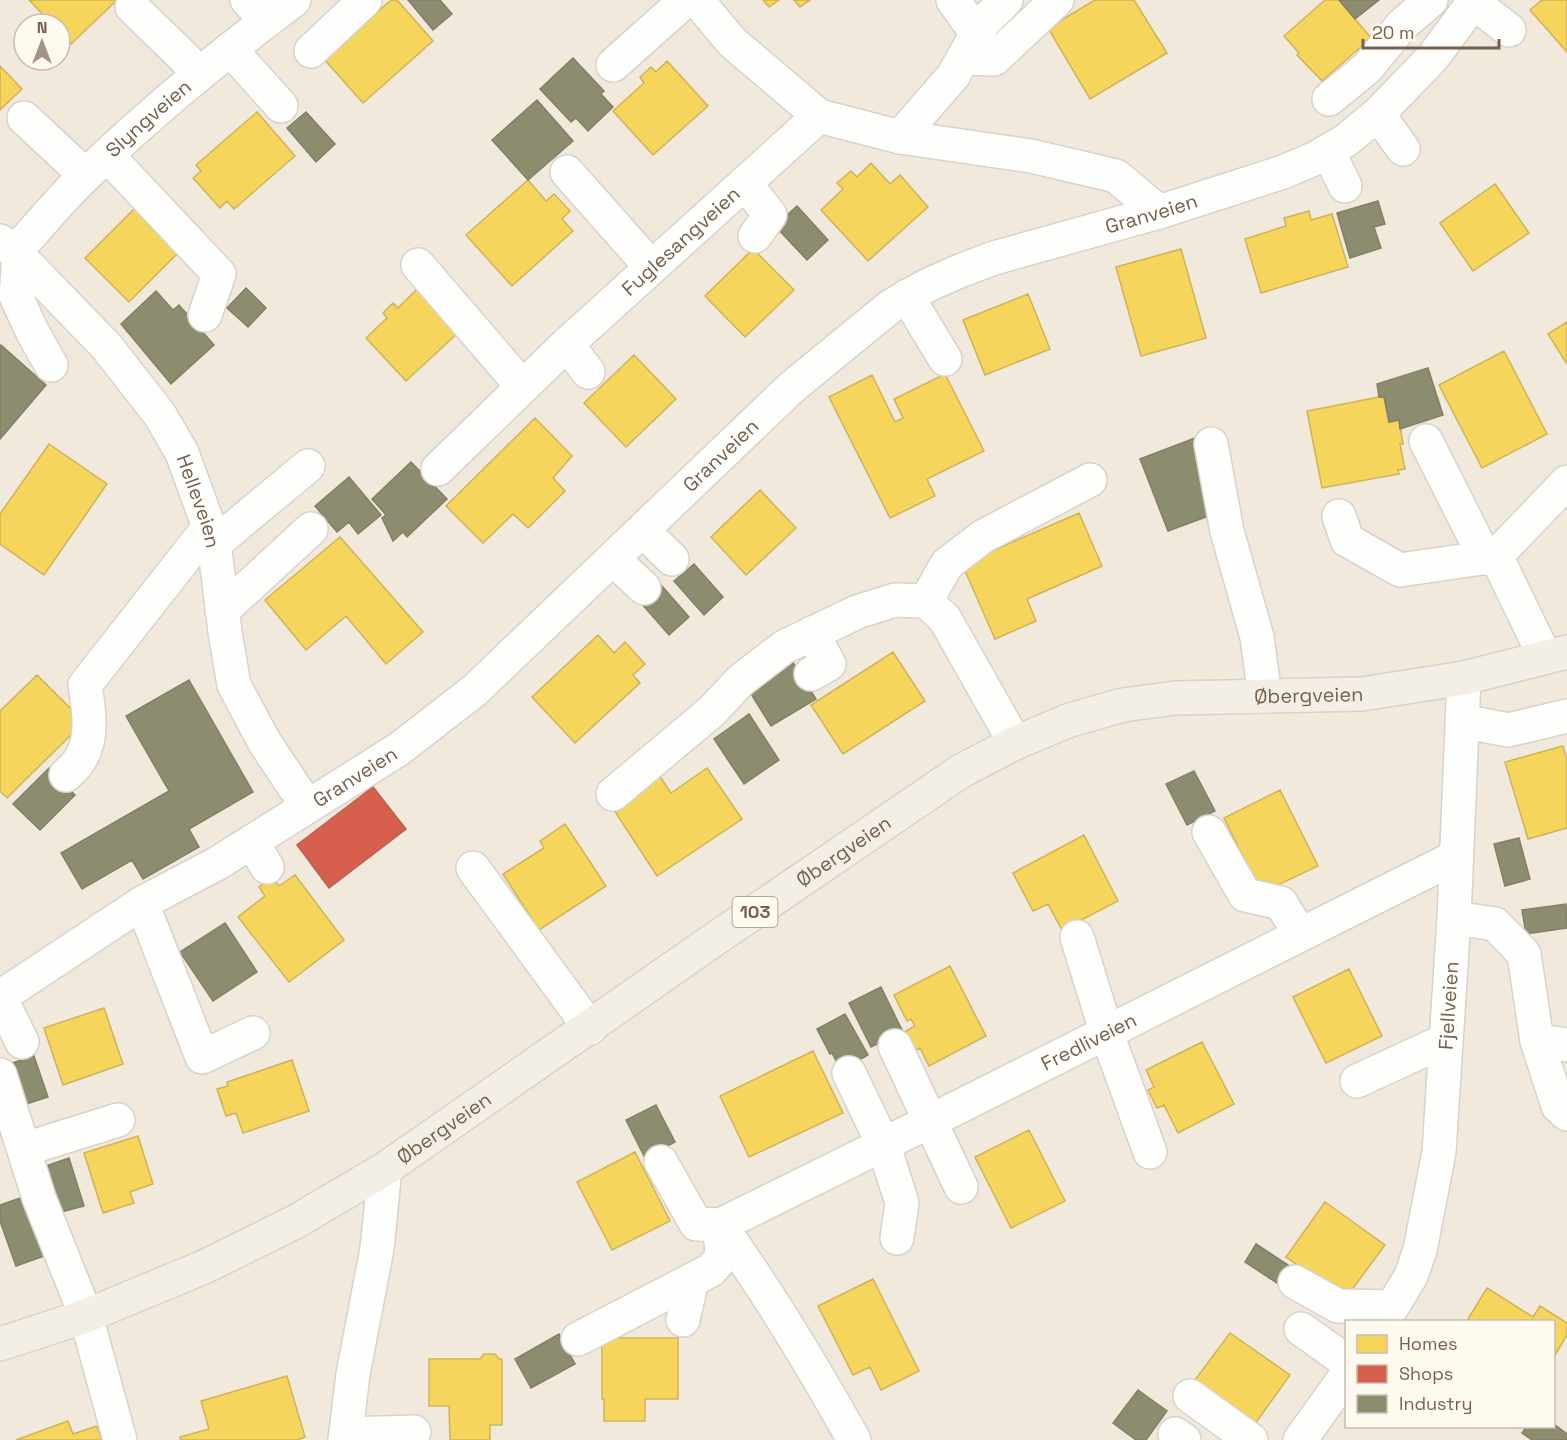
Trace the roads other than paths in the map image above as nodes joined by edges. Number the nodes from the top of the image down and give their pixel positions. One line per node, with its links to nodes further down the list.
1 (294, 0): 11 (street, Slyngveien)
2 (365, 0): 15 (street)
3 (686, 0): 16 (street)
4 (697, 0): 21 (street)
5 (953, 0): 13 (street)
6 (1006, 0): 13 (street)
7 (1057, 0): 13 (street)
8 (1431, 0): 18 (street)
9 (1471, 2): 12 (street); 20 (street, Granveien)
10 (132, 8): 17 (street)
11 (257, 10): 14 (street, Slyngveien)
12 (1509, 30)
13 (970, 46): 23 (street)
14 (231, 49): 17 (street, Slyngveien); 19 (street)
15 (311, 51)
16 (613, 65)
17 (200, 73): 26 (street, Slyngveien)
18 (1329, 99)
19 (281, 106)
20 (1378, 114): 24 (street); 25 (street, Granveien)
21 (819, 116): 23 (street); 28 (street, Fuglesangveien)
22 (24, 118): 26 (street)
23 (900, 137): 30 (street)
24 (1403, 149)
25 (1328, 151): 29 (street); 30 (street, Granveien)
26 (96, 165): 32 (street, Slyngveien); 36 (street)
27 (567, 172): 34 (street)
28 (745, 183): 31 (street); 34 (street, Fuglesangveien)
29 (1345, 186)
30 (1160, 212): 35 (street, Granveien)
31 (755, 236)
32 (8, 249): 39 (street); 51 (street, Helleveien)
33 (418, 265): 41 (street)
34 (651, 267): 37 (street, Fuglesangveien)
35 (907, 296): 38 (street); 50 (street, Granveien)
36 (206, 315)
37 (567, 344): 40 (street); 41 (street, Fuglesangveien)
38 (945, 359)
39 (51, 365)
40 (588, 372)
41 (532, 376): 45 (street, Fuglesangveien)
42 (1426, 441): 52 (street)
43 (1211, 444): 62 (street)
44 (308, 466): 51 (street)
45 (438, 469)
46 (1090, 480): 56 (street)
47 (1567, 482): 52 (street)
48 (1339, 516): 52 (street)
49 (311, 529): 57 (street)
50 (643, 531): 53 (street, Granveien); 54 (street)
51 (211, 536): 57 (street, Helleveien); 66 (street)
52 (1491, 557): 59 (street)
53 (613, 559): 55 (street); 68 (street, Granveien)
54 (672, 559)
55 (644, 588)
56 (926, 601): 58 (street); 65 (street)
57 (222, 611): 68 (street, Helleveien)
58 (812, 633): 60 (street); 67 (street)
59 (1556, 655): 61 (main road, Øbergveien / 103)
60 (811, 674)
61 (1464, 678): 62 (main road, Øbergveien / 103); 64 (street, Fjellveien)
62 (1265, 696): 65 (main road, Øbergveien / 103)
63 (1567, 716): 64 (street)
64 (1462, 721): 70 (street, Fjellveien)
65 (1015, 743): 77 (main road, Øbergveien / 103)
66 (66, 775)
67 (613, 794)
68 (307, 807): 72 (street, Granveien)
69 (1209, 832): 74 (street)
70 (1456, 857): 73 (street, Fjellveien); 74 (street, Fredliveien)
71 (473, 868): 77 (street)
72 (142, 903): 76 (street, Granveien); 78 (street)
73 (1454, 918): 80 (street, Fjellveien); 82 (street)
74 (1300, 934): 79 (street, Fredliveien)
75 (1077, 937): 79 (street)
76 (0, 997): 81 (street)
77 (590, 1028): 94 (main road, Øbergveien / 103)
78 (253, 1033)
79 (1107, 1034): 89 (street, Fredliveien); 92 (street)
80 (1446, 1040): 86 (street); 101 (street, Fjellveien)
81 (22, 1042)
82 (1552, 1043): 87 (street)
83 (895, 1046): 89 (street)
84 (849, 1072): 90 (street)
85 (0, 1075): 91 (street)
86 (1357, 1081)
87 (1567, 1114)
88 (118, 1120): 91 (street)
89 (932, 1121): 90 (street, Fredliveien); 95 (street)
90 (884, 1146): 96 (street, Fredliveien); 97 (street)
91 (25, 1149): 100 (street)
92 (1150, 1152)
93 (661, 1162): 96 (street)
94 (385, 1169): 100 (main road, Øbergveien / 103); 110 (street)
95 (961, 1187)
96 (720, 1225): 98 (street); 112 (street)
97 (897, 1238)
98 (692, 1280): 102 (street); 104 (street)
99 (1295, 1282): 101 (street)
100 (86, 1316): 105 (main road, Øbergveien / 103); 111 (street)
101 (1389, 1317)
102 (683, 1320)
103 (1300, 1329): 106 (street)
104 (578, 1339)
105 (0, 1344)
106 (1345, 1360)
107 (1345, 1379): 114 (street)
108 (1190, 1396): 113 (street)
109 (414, 1432): 110 (street)
110 (346, 1437)
111 (120, 1440)
112 (854, 1440)
113 (1251, 1440)
114 (1300, 1440)

